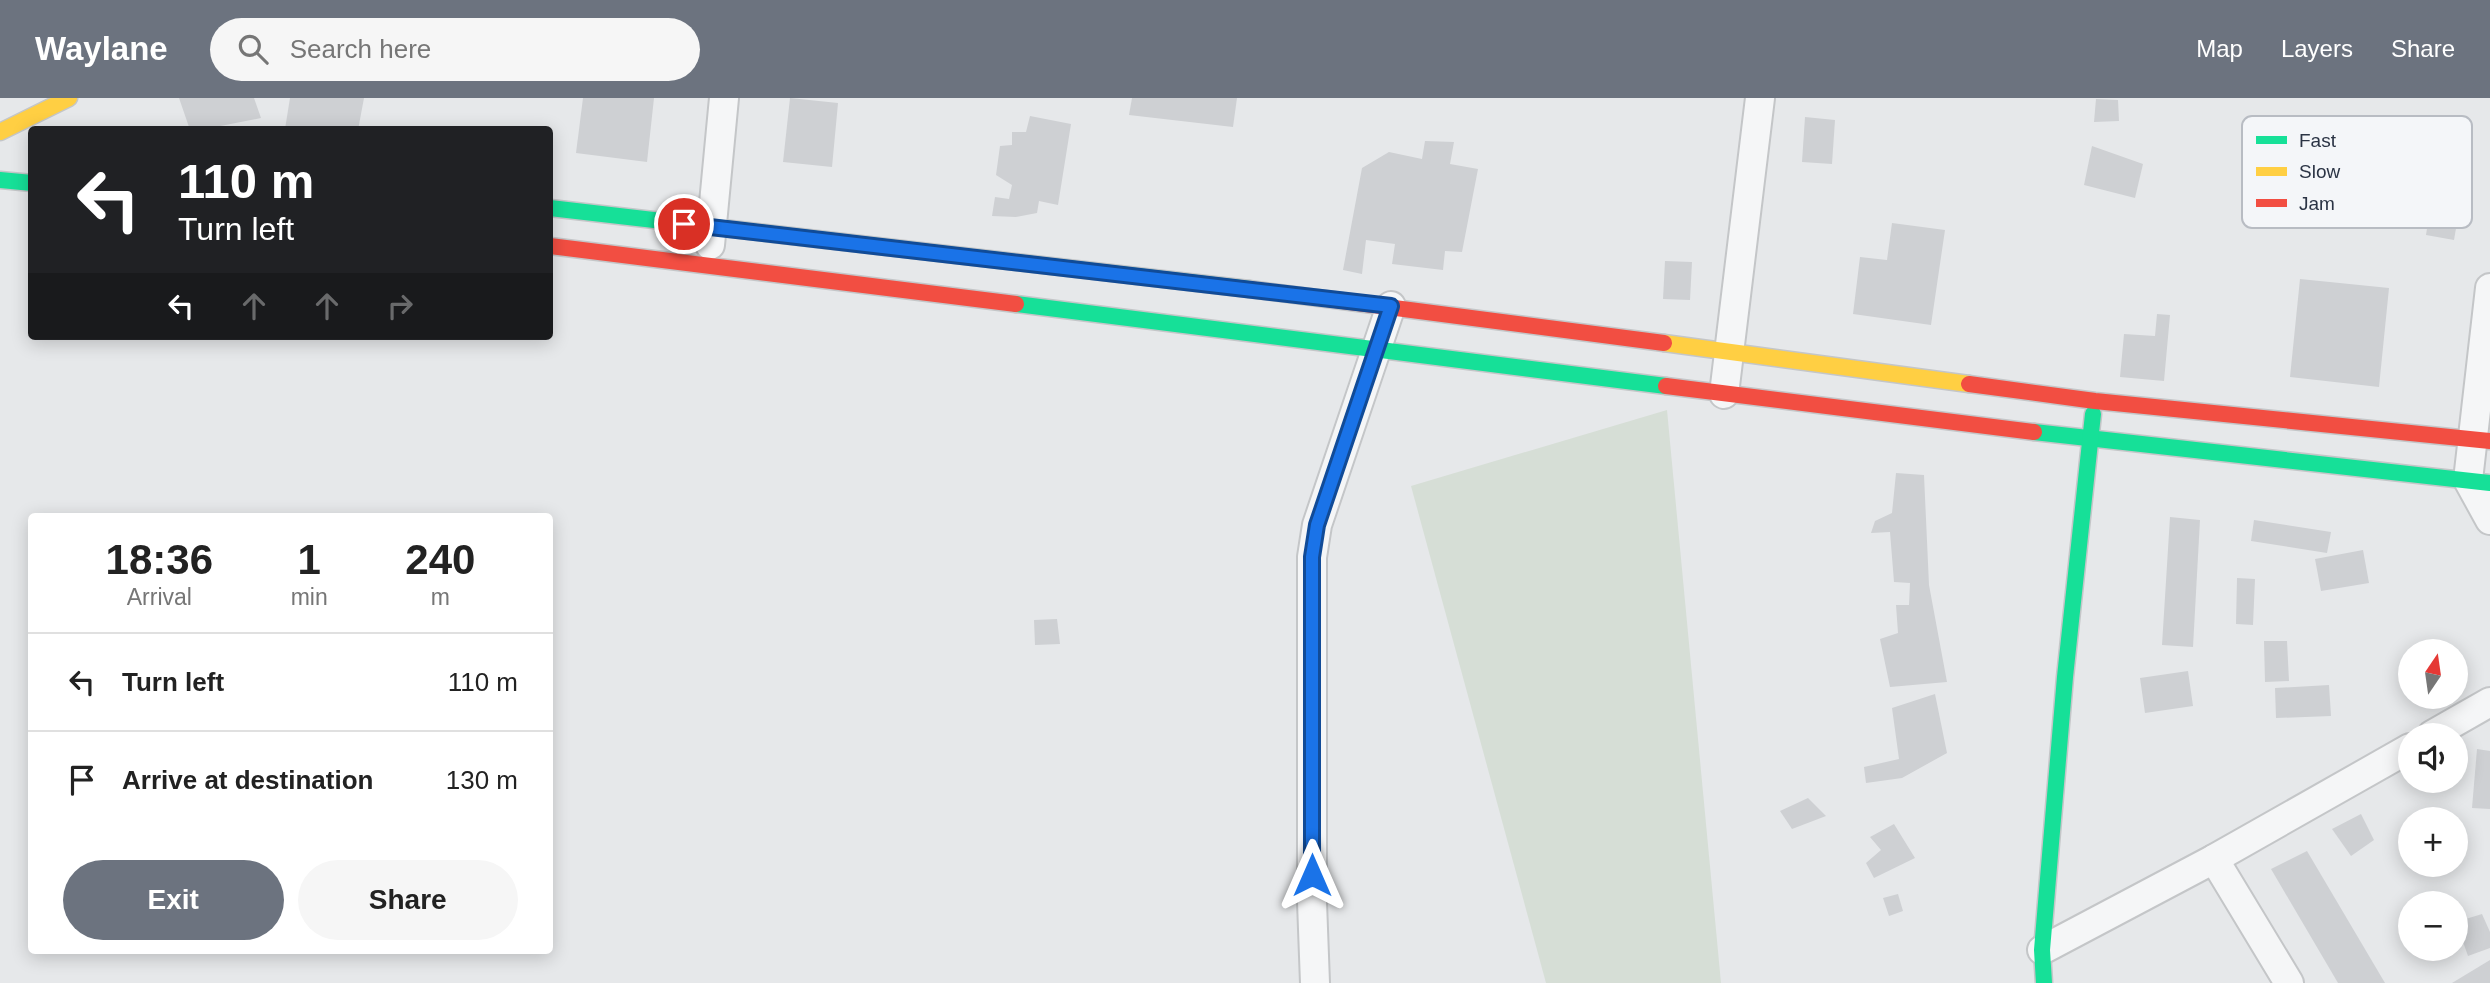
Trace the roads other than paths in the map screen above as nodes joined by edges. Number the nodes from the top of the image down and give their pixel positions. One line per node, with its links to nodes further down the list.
1 (69, 98): 4 (street)
2 (724, 98): 8 (street)
3 (1759, 98): 14 (street)
4 (4, 140)
5 (0, 180): 6 (street)
6 (28, 183)
7 (553, 208): 8 (street)
8 (711, 227): 10 (street); 12 (street)
9 (553, 246): 10 (street)
10 (708, 265): 13 (street)
11 (2490, 288): 18 (street)
12 (1391, 306): 13 (street); 14 (street)
13 (1376, 351): 15 (street); 26 (street)
14 (1729, 352): 15 (street); 16 (street)
15 (1724, 394): 17 (street)
16 (2095, 401): 17 (street); 18 (street)
17 (2090, 439): 19 (street); 25 (street)
18 (2481, 440): 19 (street)
19 (2479, 482): 20 (street)
20 (2490, 520)
21 (2490, 702): 22 (street)
22 (2453, 723)
23 (2398, 755): 24 (street)
24 (2214, 859): 25 (street); 28 (street)
25 (2042, 950): 27 (street)
26 (1315, 983)
27 (2044, 983)
28 (2288, 983)

